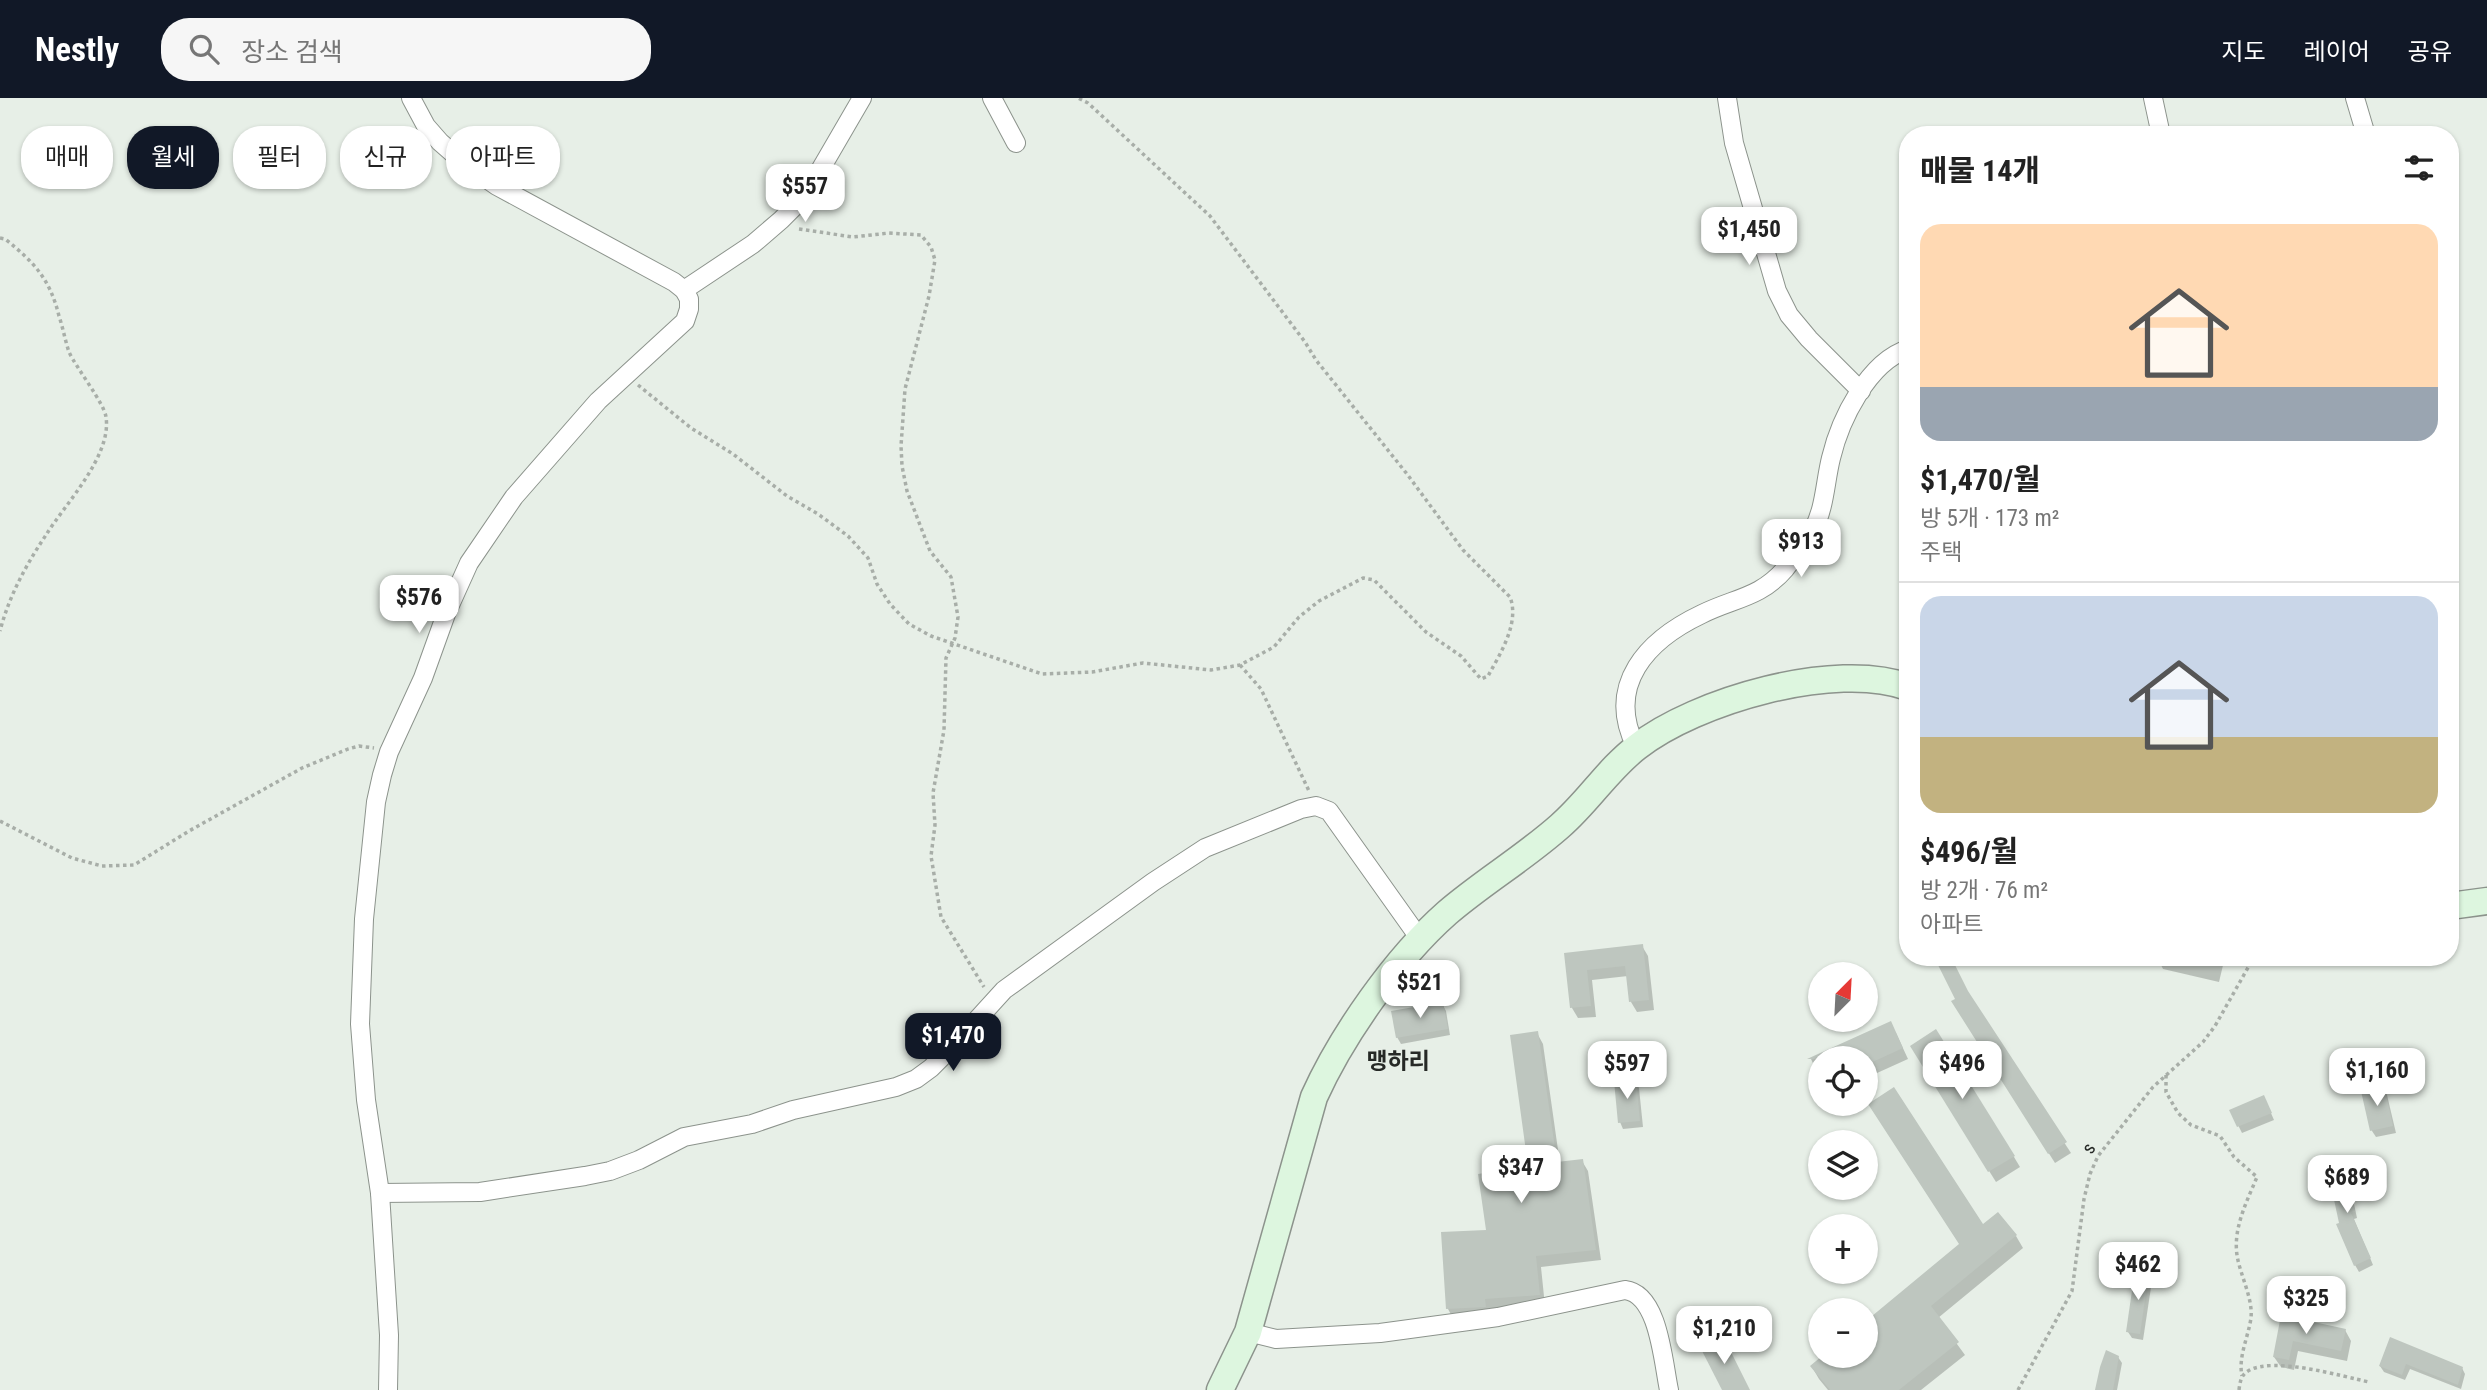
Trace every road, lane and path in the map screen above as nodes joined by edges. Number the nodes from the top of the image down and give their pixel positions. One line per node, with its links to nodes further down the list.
1 (411, 98): 14 (street)
2 (862, 98): 11 (street)
3 (992, 98): 10 (street)
4 (1079, 98): 20 (path)
5 (1727, 98): 17 (street)
6 (2153, 98): 8 (street)
7 (2355, 98): 9 (street)
8 (2159, 126)
9 (2363, 126)
10 (1016, 143)
11 (781, 220): 14 (street); 19 (path)
12 (0, 230): 13 (path)
13 (2, 239): 18 (path)
14 (684, 290): 16 (street)
15 (1899, 354): 17 (street)
16 (626, 375): 19 (path); 23 (street)
17 (1861, 391): 22 (street)
18 (0, 631)
19 (953, 643): 20 (path); 30 (path)
20 (1240, 665): 24 (path)
21 (1899, 684): 22 (street)
22 (1636, 747): 28 (street)
23 (389, 752): 25 (path); 32 (street)
24 (1316, 806): 28 (street); 30 (street)
25 (0, 821)
26 (2487, 901): 27 (street)
27 (2459, 905)
28 (1420, 939): 33 (street)
29 (2249, 966): 31 (path, s)
30 (992, 1001): 32 (street)
31 (2167, 1073): 34 (path); 39 (path, s)
32 (380, 1193): 36 (street)
33 (1248, 1332): 37 (street); 38 (street)
34 (2242, 1376): 35 (path); 40 (path)
35 (2369, 1382)
36 (388, 1390)
37 (1220, 1390)
38 (1669, 1390)
39 (2018, 1390)
40 (2239, 1390)

